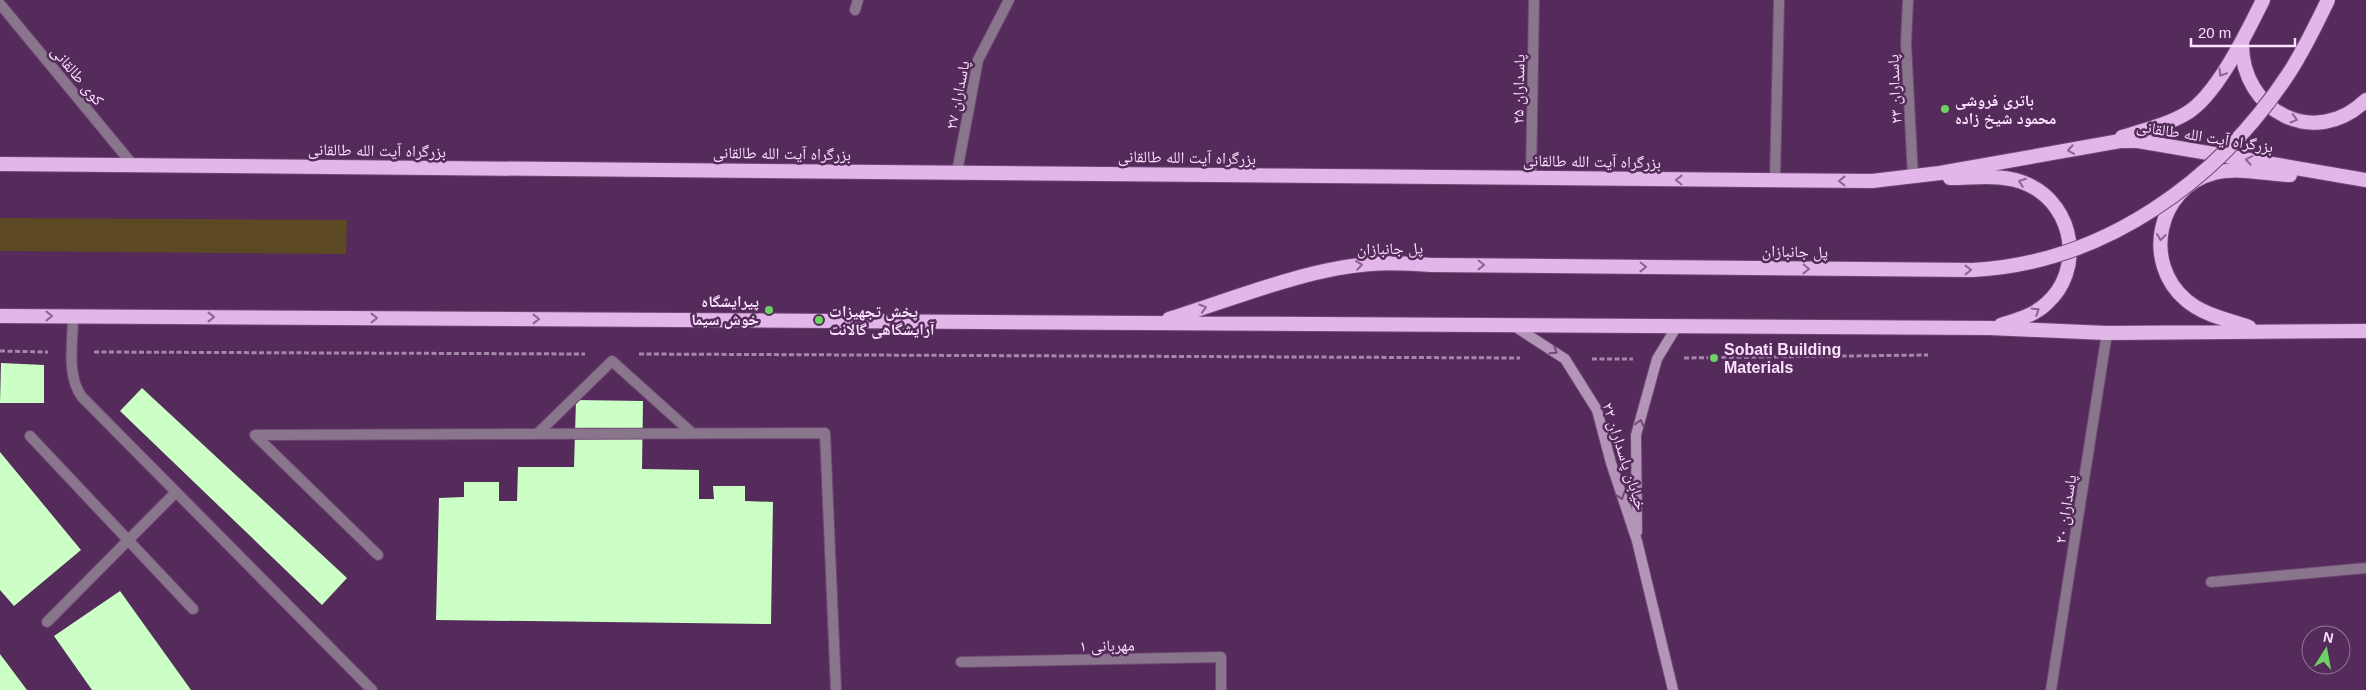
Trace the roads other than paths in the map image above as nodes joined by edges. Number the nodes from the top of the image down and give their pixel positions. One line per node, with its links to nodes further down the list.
1 (1009, 0): 13 (street, پاسداران ۲۷)
2 (1534, 0): 15 (street, پاسداران ۲۵)
3 (1779, 0): 16 (street)
4 (1908, 0): 14 (street, پاسداران ۲۳)
5 (2263, 0): 8 (highway)
6 (2328, 0): 21 (highway, پل جانبازان, one-way to 6, bridge)
7 (0, 4): 12 (street, کوی طالقانی)
8 (2242, 42): 9 (highway, one-way to 9); 10 (highway, one-way to 10)
9 (2366, 100)
10 (2096, 146): 14 (highway, بزرگراه آیت الله طالقانی, one-way to 14); 18 (highway, بزرگراه آیت الله طالقانی, one-way to 10)
11 (0, 164): 12 (highway, بزرگراه آیت الله طالقانی)
12 (133, 165): 13 (highway, بزرگراه آیت الله طالقانی)
13 (957, 172): 15 (highway, بزرگراه آیت الله طالقانی)
14 (1913, 177): 17 (highway, بزرگراه آیت الله طالقانی)
15 (1532, 178): 16 (highway, بزرگراه آیت الله طالقانی, one-way to 15)
16 (1775, 180): 17 (highway, بزرگراه آیت الله طالقانی, one-way to 16)
17 (1872, 181): 24 (highway, one-way to 17)
18 (2366, 181): 25 (highway, one-way to 25)
19 (0, 316): 20 (highway, one-way to 20)
20 (73, 317): 21 (highway, one-way to 21); 31 (street)
21 (1156, 323): 22 (highway)
22 (1513, 325): 23 (highway); 33 (main road, خیابان پاسداران ۲۲, one-way to 33)
23 (1678, 326): 24 (highway); 33 (main road, خیابان پاسداران ۲۲, one-way to 23)
24 (1990, 328): 27 (highway)
25 (2258, 330): 26 (highway); 27 (highway)
26 (2366, 331)
27 (2107, 333): 44 (street, پاسداران ۲۰)
28 (692, 433): 29 (street); 29 (street); 41 (street)
29 (537, 434): 34 (street)
30 (30, 436): 32 (street)
31 (176, 492): 32 (street); 40 (street)
32 (128, 541): 37 (street); 38 (street)
33 (1637, 541): 43 (main road, خیابان پاسداران ۲۲)
34 (378, 555)
35 (2366, 568): 36 (street)
36 (2211, 582)
37 (193, 609)
38 (47, 622)
39 (961, 662): 42 (street, مهربانی ۱)
40 (372, 690)
41 (836, 690)
42 (1221, 690)
43 (1673, 690)
44 (2051, 690)

